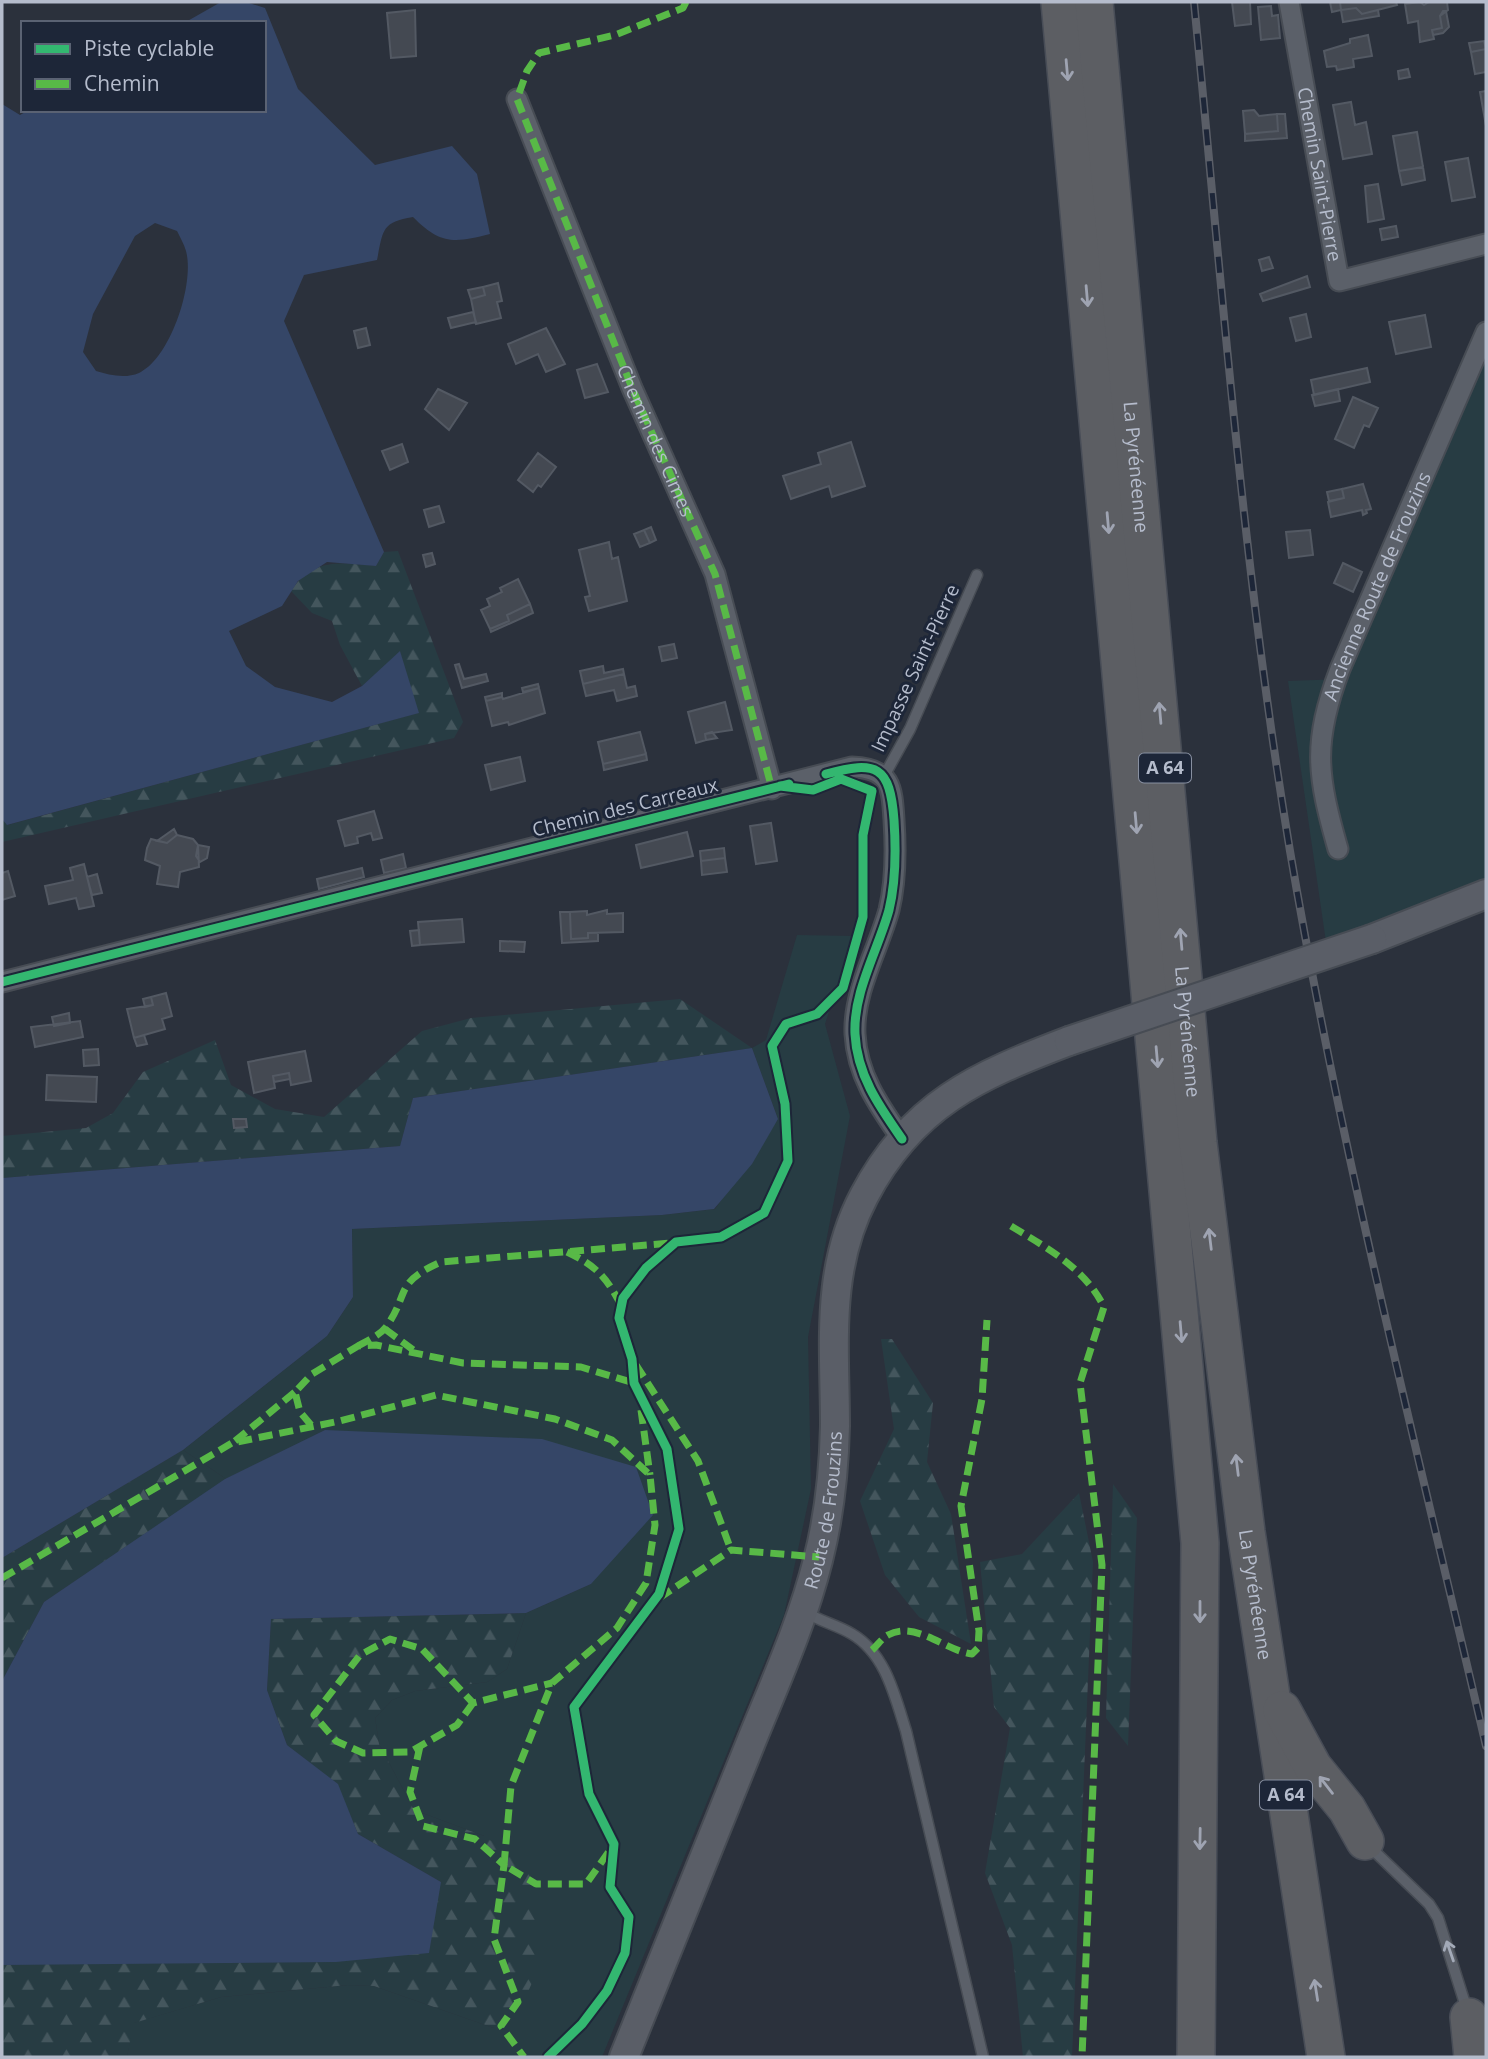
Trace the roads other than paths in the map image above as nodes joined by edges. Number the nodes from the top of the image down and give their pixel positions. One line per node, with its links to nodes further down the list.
1 (1060, 2): 20 (highway, La Pyrénéenne / A 64, one-way to 20)
2 (1094, 2): 15 (highway, La Pyrénéenne / A 64, one-way to 2)
3 (1289, 2): 5 (street, Chemin Saint-Pierre)
4 (517, 99): 9 (street, Chemin des Cimes)
5 (1486, 244)
6 (1486, 332): 10 (street, Ancienne Route de Frouzins)
7 (977, 575): 8 (lane, Impasse Saint-Pierre)
8 (884, 776): 9 (street, Chemin des Carreaux); 13 (street)
9 (772, 789): 12 (street, Chemin des Carreaux)
10 (1338, 849)
11 (1486, 894): 13 (main road, Route de Frouzins, bridge)
12 (2, 982)
13 (902, 1139): 14 (main road, Route de Frouzins)
14 (803, 1611): 18 (main road, Route de Frouzins); 19 (lane)
15 (1269, 1686): 16 (highway, one-way to 15); 21 (highway, La Pyrénéenne / A 64, one-way to 15)
16 (1365, 1841): 17 (lane, one-way to 16)
17 (1469, 2017): 22 (highway)
18 (624, 2057)
19 (983, 2057)
20 (1196, 2057)
21 (1326, 2057)
22 (1473, 2057)

